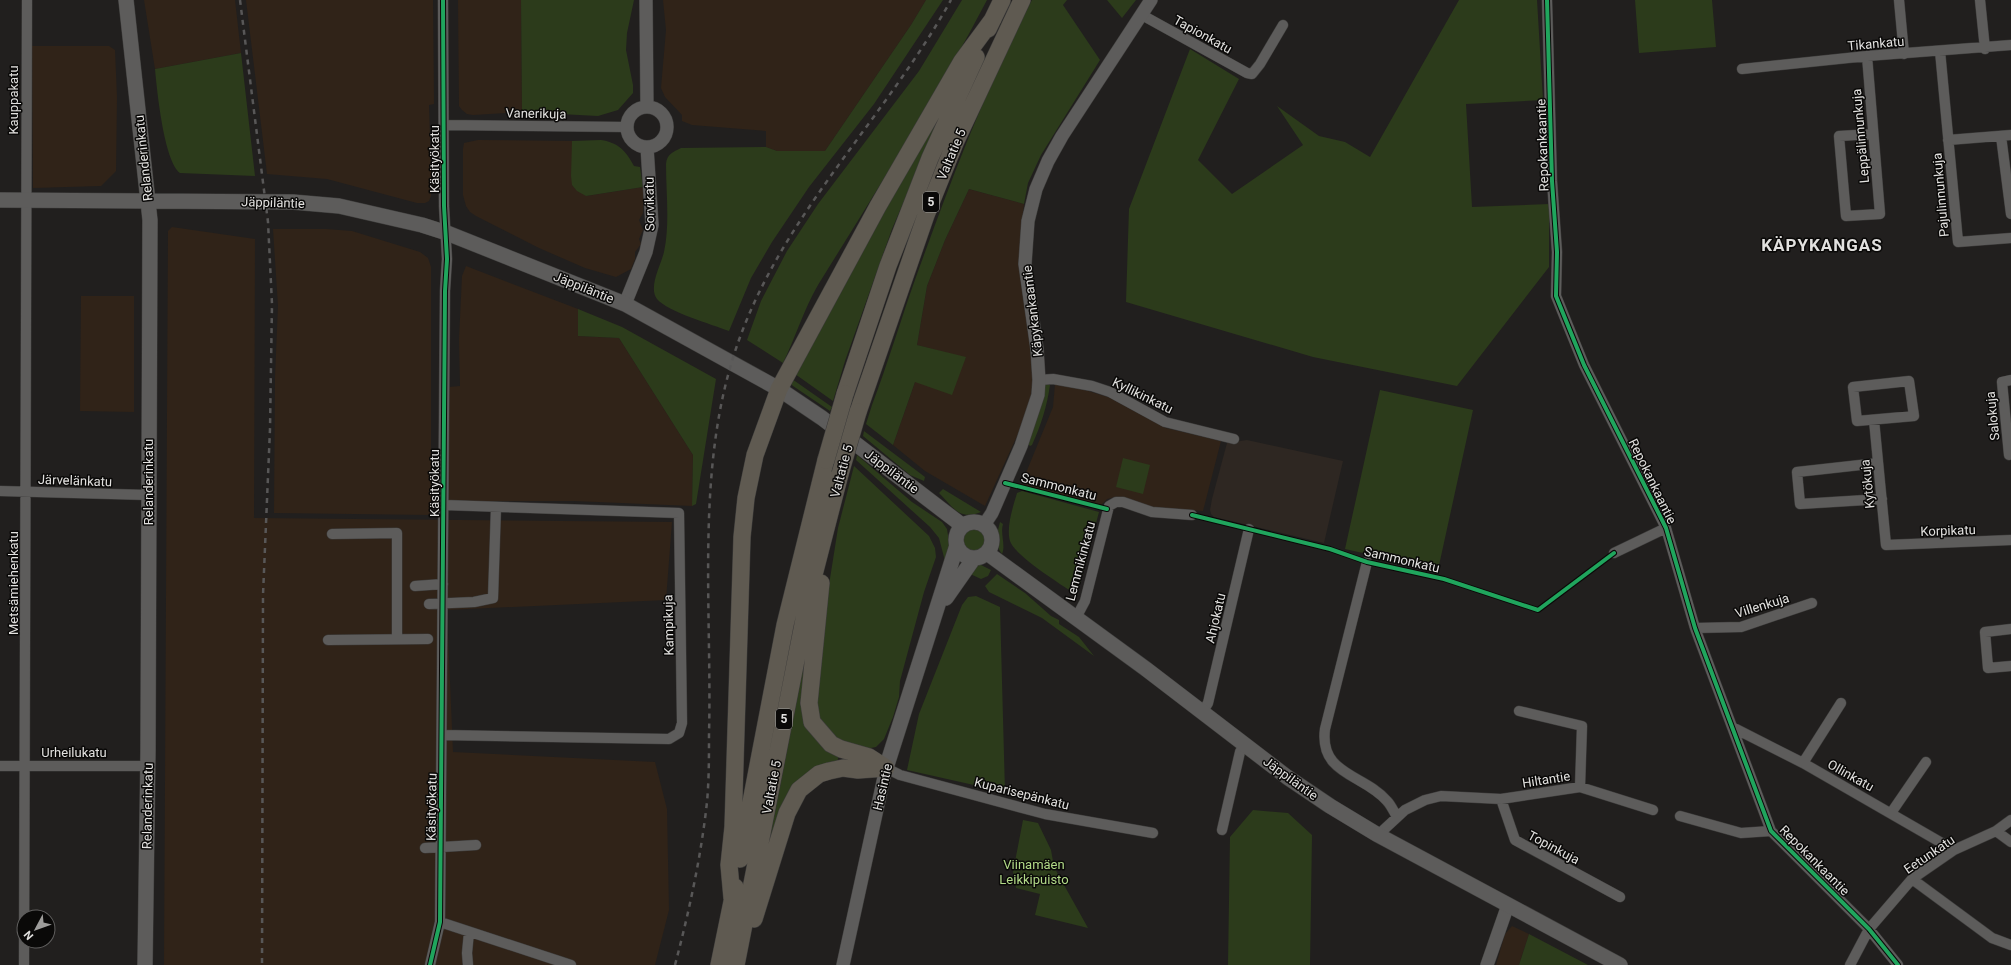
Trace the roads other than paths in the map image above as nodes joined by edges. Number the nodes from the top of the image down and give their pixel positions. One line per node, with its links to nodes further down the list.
1 (27, 0): 30 (street, Kauppakatu)
2 (126, 0): 29 (main road, Relanderinkatu)
3 (443, 0): 21 (street, Käsityökatu)
4 (646, 0): 20 (street)
5 (1002, 0): 12 (highway, Valtatie 5 / 5)
6 (1022, 0): 55 (highway, Valtatie 5 / 5, bridge)
7 (1151, 0): 11 (street, Käpykankaantie)
8 (1547, 0): 52 (street, Repokankaantie)
9 (1899, 0): 17 (street)
10 (1980, 0): 15 (street)
11 (1142, 15): 13 (street, Tapionkatu); 35 (street, Käpykankaantie)
12 (993, 19): 37 (highway); 106 (highway, Valtatie 5 / 5, bridge)
13 (1283, 25)
14 (2011, 45): 15 (street, Tikankatu)
15 (1985, 48): 16 (street, Tikankatu)
16 (1940, 51): 17 (street, Tikankatu); 25 (street, Pajulinnunkuja)
17 (1904, 54): 18 (street, Tikankatu)
18 (1867, 56): 19 (street, Tikankatu); 23 (street, Leppälinnunkuja)
19 (1742, 69)
20 (647, 107): 22 (street); 26 (street)
21 (444, 125): 22 (street, Vanerikuja); 32 (street, Käsityökatu)
22 (627, 127): 26 (street)
23 (1873, 134): 23 (street, Leppälinnunkuja)
24 (2006, 135): 25 (street, Pajulinnunkuja); 27 (street, Pajulinnunkuja)
25 (1948, 140): 33 (street, Pajulinnunkuja)
26 (647, 147): 34 (street, Sorvikatu)
27 (2008, 167): 31 (street, Pajulinnunkuja)
28 (0, 200): 30 (main road, Jäppiläntie)
29 (148, 200): 30 (main road, Jäppiläntie); 32 (main road, Jäppiläntie); 44 (main road, Relanderinkatu)
30 (27, 201): 43 (street, Metsämiehenkatu)
31 (2011, 214)
32 (447, 233): 34 (main road, Jäppiläntie); 46 (street, Käsityökatu)
33 (2011, 238)
34 (625, 304): 37 (main road, Jäppiläntie)
35 (1039, 380): 39 (street, Kyllikinkatu); 50 (street, Käpykankaantie)
36 (2011, 380): 40 (street, Salokuja)
37 (779, 389): 51 (main road, Jäppiläntie); 106 (highway)
38 (1874, 420): 38 (street); 41 (street, Kytökuja)
39 (1234, 439)
40 (2011, 454)
41 (1878, 463): 45 (street, Kytökuja); 45 (street)
42 (0, 491): 43 (street, Järvelänkatu)
43 (26, 491): 44 (street, Järvelänkatu); 84 (street, Metsämiehenkatu)
44 (148, 495): 85 (main road, Relanderinkatu)
45 (1882, 499): 58 (street, Kytökuja)
46 (444, 505): 47 (street, Kampikuja); 62 (street, Käsityökatu)
47 (496, 507): 64 (street); 79 (street, Kampikuja)
48 (1107, 509): 49 (street, Sammonkatu); 68 (street, Lemmikinkatu)
49 (1192, 515)
50 (984, 525): 51 (main road); 60 (main road)
51 (963, 526): 57 (main road)
52 (1666, 528): 59 (street); 69 (street, Repokankaantie)
53 (1250, 529): 76 (street, Ahjokatu)
54 (332, 534): 71 (street)
55 (824, 537): 86 (highway); 118 (highway, Valtatie 5 / 5)
56 (2011, 540): 58 (street, Korpikatu)
57 (957, 544): 60 (main road); 67 (main road, Hasintie)
58 (1886, 545)
59 (1614, 553)
60 (980, 556): 67 (main road, Hasintie); 68 (main road, Jäppiläntie)
61 (1367, 562): 92 (street)
62 (443, 584): 63 (street); 64 (street, Käsityökatu)
63 (415, 586)
64 (443, 602): 66 (street); 79 (street, Käsityökatu)
65 (1812, 602): 69 (street, Villenkuja)
66 (429, 604)
67 (937, 612): 86 (main road, Hasintie)
68 (1076, 618): 76 (main road, Jäppiläntie)
69 (1695, 628): 78 (street, Repokankaantie)
70 (2011, 629): 74 (street)
71 (397, 638): 72 (street); 73 (street)
72 (428, 639)
73 (328, 640)
74 (2011, 666)
75 (1841, 703): 82 (street)
76 (1203, 711): 80 (main road, Jäppiläntie)
77 (1519, 711): 87 (street)
78 (1732, 727): 82 (street, Ollinkatu); 95 (street, Repokankaantie)
79 (442, 735): 101 (street, Käsityökatu)
80 (1245, 744): 94 (street); 98 (main road, Jäppiläntie)
81 (1926, 762): 90 (street)
82 (1803, 763): 90 (street, Ollinkatu)
83 (0, 766): 84 (street, Urheilukatu)
84 (25, 766): 85 (street, Urheilukatu); 112 (street, Metsämiehenkatu)
85 (147, 766): 113 (main road, Relanderinkatu)
86 (886, 768): 97 (street, Kuparisepänkatu); 118 (highway); 119 (street, Hasintie)
87 (1580, 787): 88 (street, Hiltantie); 89 (street, Hiltantie)
88 (1501, 799): 92 (street, Hiltantie); 105 (street, Topinkuja)
89 (1653, 810)
90 (1892, 813): 103 (street, Ollinkatu)
91 (1680, 816): 95 (street)
92 (1397, 817): 98 (street, Hiltantie)
93 (2011, 820): 96 (street, Eetunkatu)
94 (1222, 830)
95 (1771, 831): 109 (street, Repokankaantie)
96 (1996, 831): 99 (street); 103 (street, Eetunkatu)
97 (1153, 833)
98 (1378, 835): 107 (main road, Jäppiläntie)
99 (2011, 842)
100 (476, 845): 101 (street)
101 (440, 847): 102 (street); 108 (street, Käsityökatu)
102 (424, 848)
103 (1954, 850): 104 (street, Eetunkatu)
104 (1912, 879): 109 (street, Eetunkatu); 111 (street)
105 (1620, 897)
106 (732, 898): 117 (highway, Valtatie 5 / 5)
107 (1508, 905): 120 (street); 121 (main road, Jäppiläntie)
108 (440, 922): 110 (street); 114 (street, Käsityökatu)
109 (1869, 929): 122 (street, Eetunkatu); 123 (street, Repokankaantie)
110 (469, 932): 115 (street); 116 (street)
111 (2011, 945)
112 (24, 965)
113 (145, 965)
114 (430, 965)
115 (468, 965)
116 (572, 965)
117 (719, 965)
118 (737, 965)
119 (843, 965)
120 (1487, 965)
121 (1620, 965)
122 (1850, 965)
123 (1898, 965)

